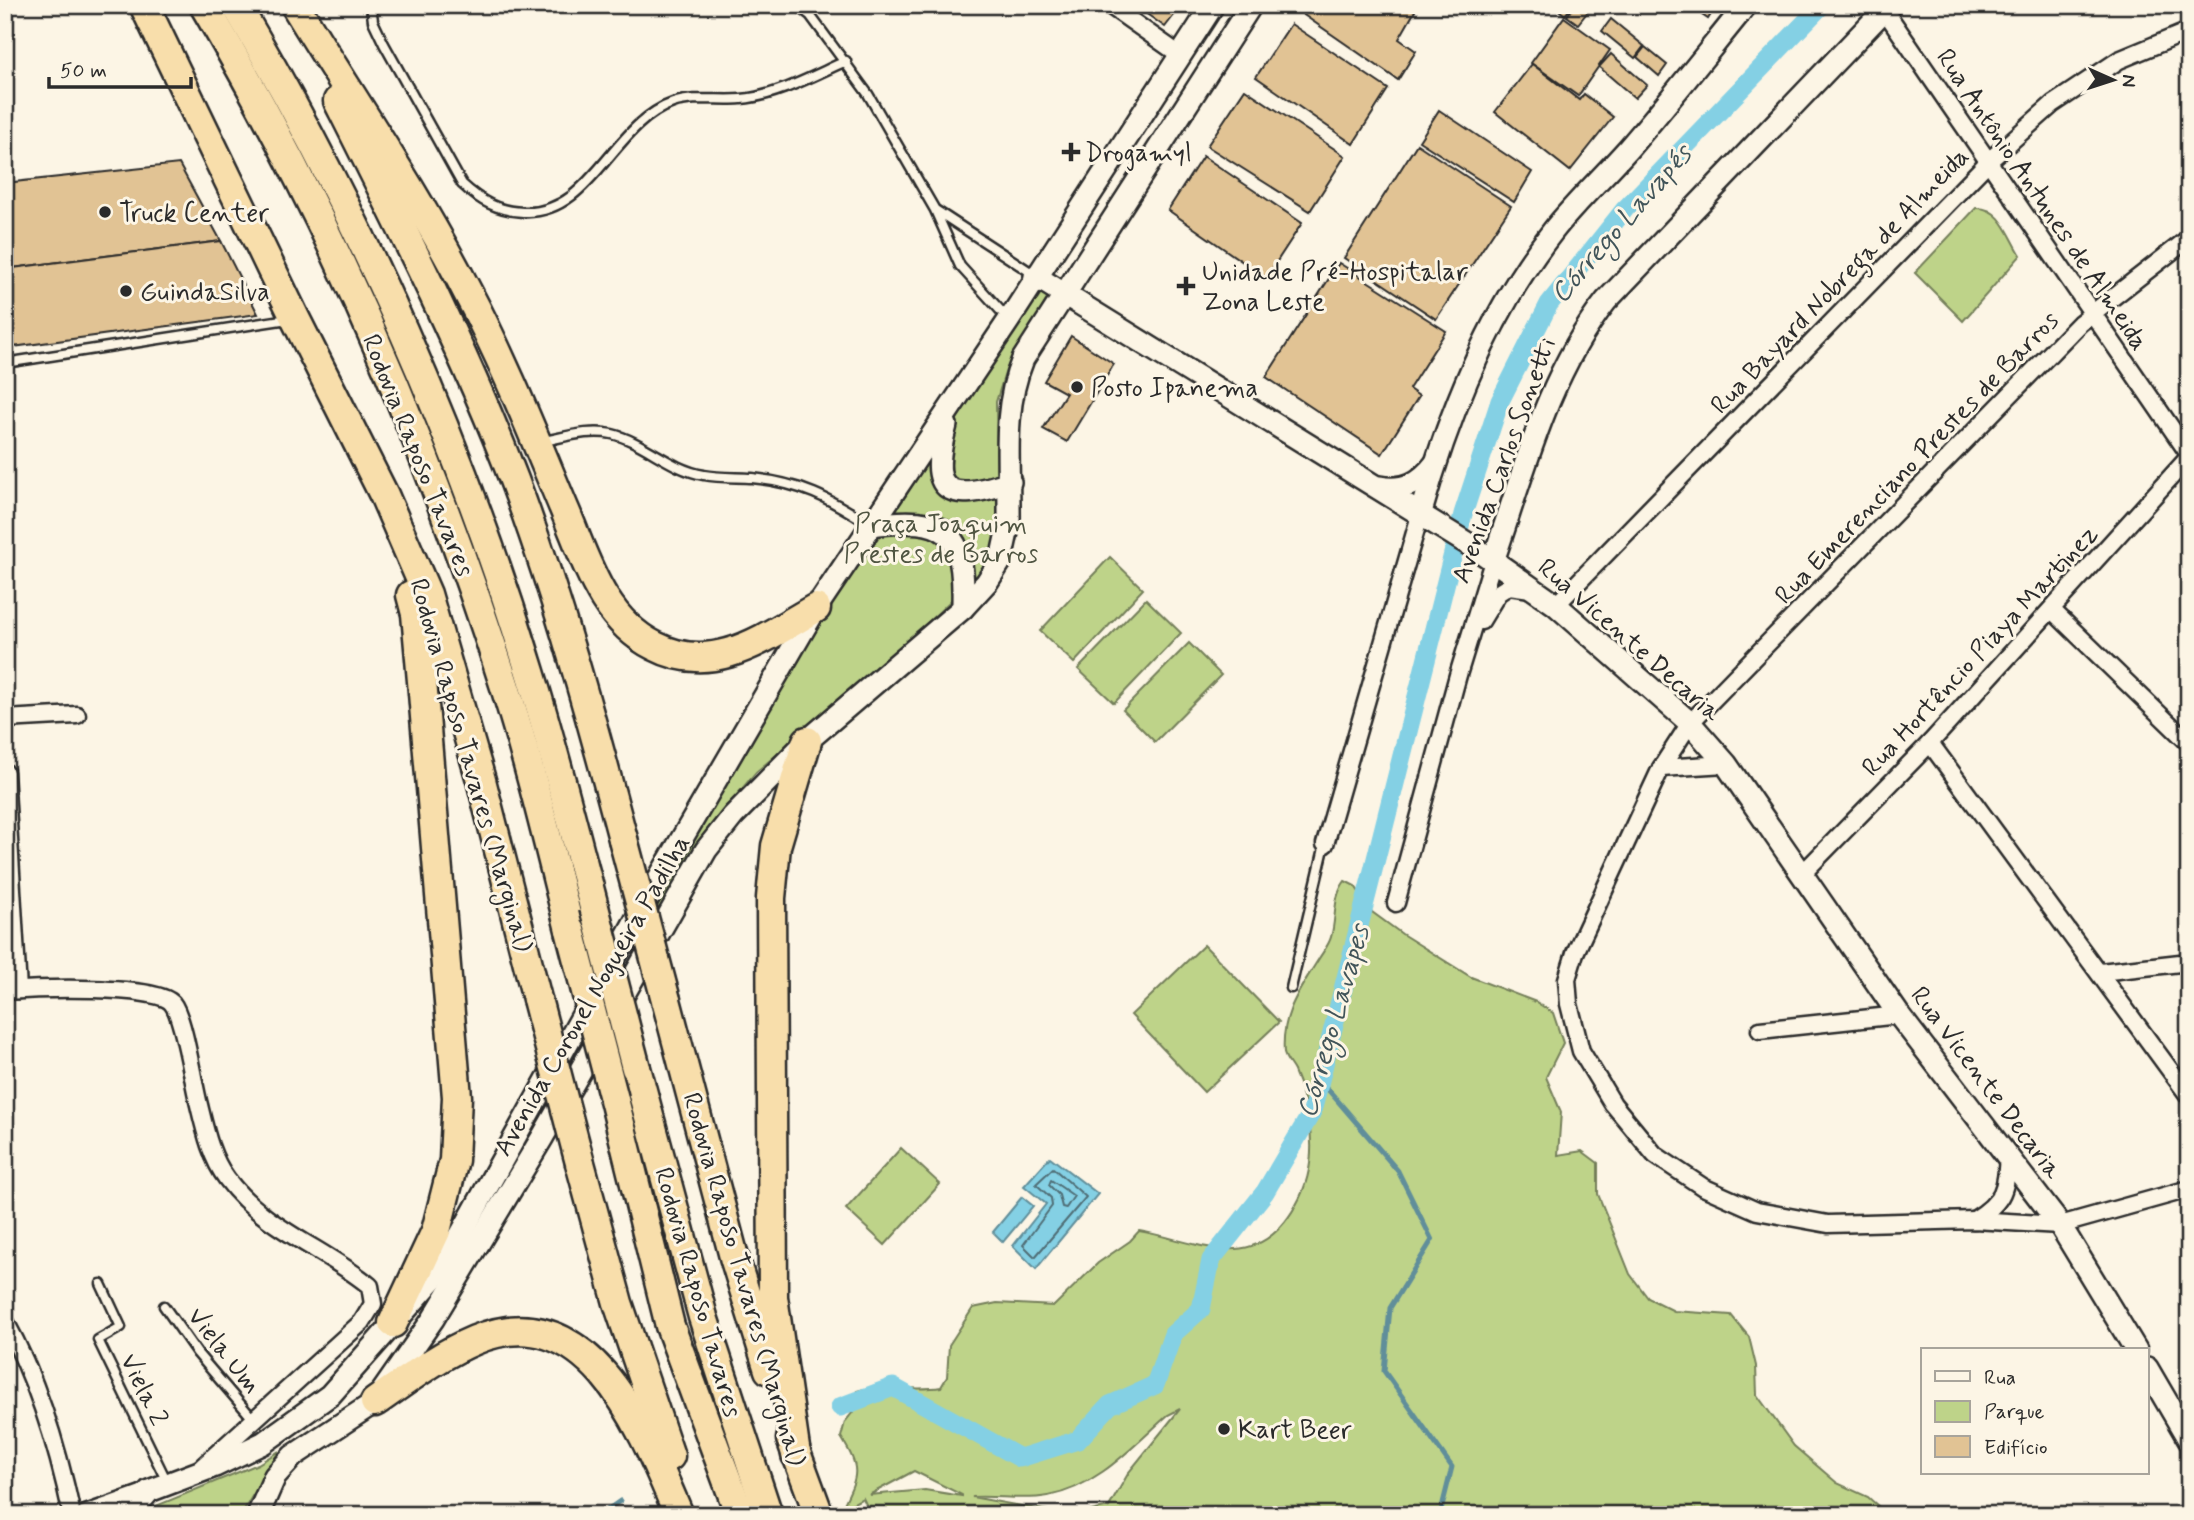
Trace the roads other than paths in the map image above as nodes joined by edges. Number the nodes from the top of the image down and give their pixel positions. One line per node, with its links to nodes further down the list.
1 (144, 5): 21 (highway, Rodovia Raposo Tavares (Marginal))
2 (204, 5): 81 (highway, Rodovia Raposo Tavares, bridge)
3 (236, 5): 82 (highway, Rodovia Raposo Tavares, bridge)
4 (292, 5): 25 (highway); 72 (highway, Rodovia Raposo Tavares (Marginal), bridge)
5 (370, 5): 14 (lane)
6 (797, 5): 14 (lane)
7 (1109, 5): 13 (street)
8 (1213, 5): 13 (main road, Avenida Coronel Nogueira Padilha)
9 (1251, 5): 19 (main road, Avenida Coronel Nogueira Padilha)
10 (1746, 5): 27 (main road, Avenida Carlos Sonetti)
11 (1885, 6): 15 (street, Rua Antônio Antunes de Almeida); 33 (main road, Avenida Carlos Sonetti)
12 (2189, 31): 15 (street, Rua Bayard Nobrega de Almeida)
13 (1180, 55): 18 (main road, Avenida Coronel Nogueira Padilha)
14 (846, 61): 16 (lane)
15 (1990, 160): 20 (street, Rua Antônio Antunes de Almeida); 35 (street, Rua Bayard Nobrega de Almeida)
16 (935, 210): 18 (lane); 22 (lane)
17 (2189, 238): 20 (street, Rua Emerenciano Prestes de Barros)
18 (1035, 276): 19 (main road); 22 (main road, Avenida Coronel Nogueira Padilha)
19 (1063, 293): 28 (main road, Avenida Coronel Nogueira Padilha); 29 (main road, Rua Vicente Decaria)
20 (2090, 314): 26 (street, Rua Antônio Antunes de Almeida); 42 (street, Rua Emerenciano Prestes de Barros)
21 (295, 318): 23 (lane); 30 (highway, Rodovia Raposo Tavares (Marginal))
22 (1009, 320): 24 (main road, Avenida Coronel Nogueira Padilha)
23 (5, 363)
24 (951, 408): 28 (main road); 32 (main road, Avenida Coronel Nogueira Padilha)
25 (537, 442): 32 (lane); 36 (highway)
26 (2189, 456): 38 (street, Rua Hortêncio Piaya Martinez)
27 (1438, 459): 29 (main road, Avenida Carlos Sonetti); 31 (main road, Avenida Carlos Sonetti)
28 (1010, 482): 37 (main road, Avenida Coronel Nogueira Padilha)
29 (1380, 486): 31 (main road, Rua Vicente Decaria)
30 (384, 495): 66 (highway); 80 (highway, Rodovia Raposo Tavares (Marginal), bridge)
31 (1427, 517): 33 (main road, Rua Vicente Decaria); 49 (street, Avenida Carlos Sonetti)
32 (871, 525): 36 (main road, Avenida Coronel Nogueira Padilha); 37 (main road)
33 (1485, 555): 34 (main road, Rua Vicente Decaria); 39 (street, Avenida Carlos Sonetti)
34 (1533, 589): 35 (main road, Rua Vicente Decaria); 39 (street, Avenida Carlos Sonetti)
35 (1556, 605): 42 (main road, Rua Vicente Decaria)
36 (816, 608): 66 (main road, Avenida Coronel Nogueira Padilha)
37 (962, 608): 43 (main road, Avenida Coronel Nogueira Padilha)
38 (2052, 610): 44 (street, Rua Hortêncio Piaya Martinez); 45 (street)
39 (1458, 675): 51 (street, Avenida Carlos Sonetti)
40 (78, 715): 41 (street)
41 (5, 719)
42 (1690, 723): 46 (main road, Rua Vicente Decaria); 47 (street, Rua Emerenciano Prestes de Barros)
43 (807, 741): 69 (main road, Avenida Coronel Nogueira Padilha); 72 (highway)
44 (1930, 743): 50 (street, Rua Hortêncio Piaya Martinez); 53 (street)
45 (2189, 743)
46 (1726, 764): 47 (street); 50 (main road, Rua Vicente Decaria)
47 (1661, 768): 61 (street, Rua Emerenciano Prestes de Barros)
48 (5, 772): 55 (street)
49 (1325, 844): 54 (lane)
50 (1802, 874): 56 (main road, Rua Vicente Decaria)
51 (1396, 903)
52 (2189, 962): 53 (street)
53 (2100, 972): 58 (street)
54 (1291, 988)
55 (11, 991): 70 (street)
56 (1899, 1015): 57 (street); 59 (main road, Rua Vicente Decaria)
57 (1760, 1030)
58 (2189, 1096)
59 (2008, 1155): 61 (street); 62 (main road, Rua Vicente Decaria)
60 (2189, 1189): 62 (street, Rua Emerenciano Prestes de Barros)
61 (1974, 1220): 62 (street, Rua Emerenciano Prestes de Barros)
62 (2060, 1225): 67 (main road, Rua Vicente Decaria)
63 (101, 1284): 74 (lane, Viela 2)
64 (164, 1307): 70 (lane, Viela Um)
65 (5, 1321): 76 (street)
66 (393, 1323): 73 (main road, Avenida Coronel Nogueira Padilha)
67 (2135, 1348)
68 (2149, 1376): 71 (main road)
69 (375, 1402): 75 (main road); 79 (highway)
70 (254, 1420): 73 (street)
71 (2189, 1440)
72 (796, 1455): 83 (highway, Rodovia Raposo Tavares (Marginal))
73 (195, 1474): 74 (main road)
74 (159, 1487): 77 (street); 78 (main road)
75 (260, 1512)
76 (72, 1515)
77 (83, 1515)
78 (129, 1515)
79 (678, 1515)
80 (692, 1515)
81 (740, 1515)
82 (768, 1515)
83 (819, 1515)

